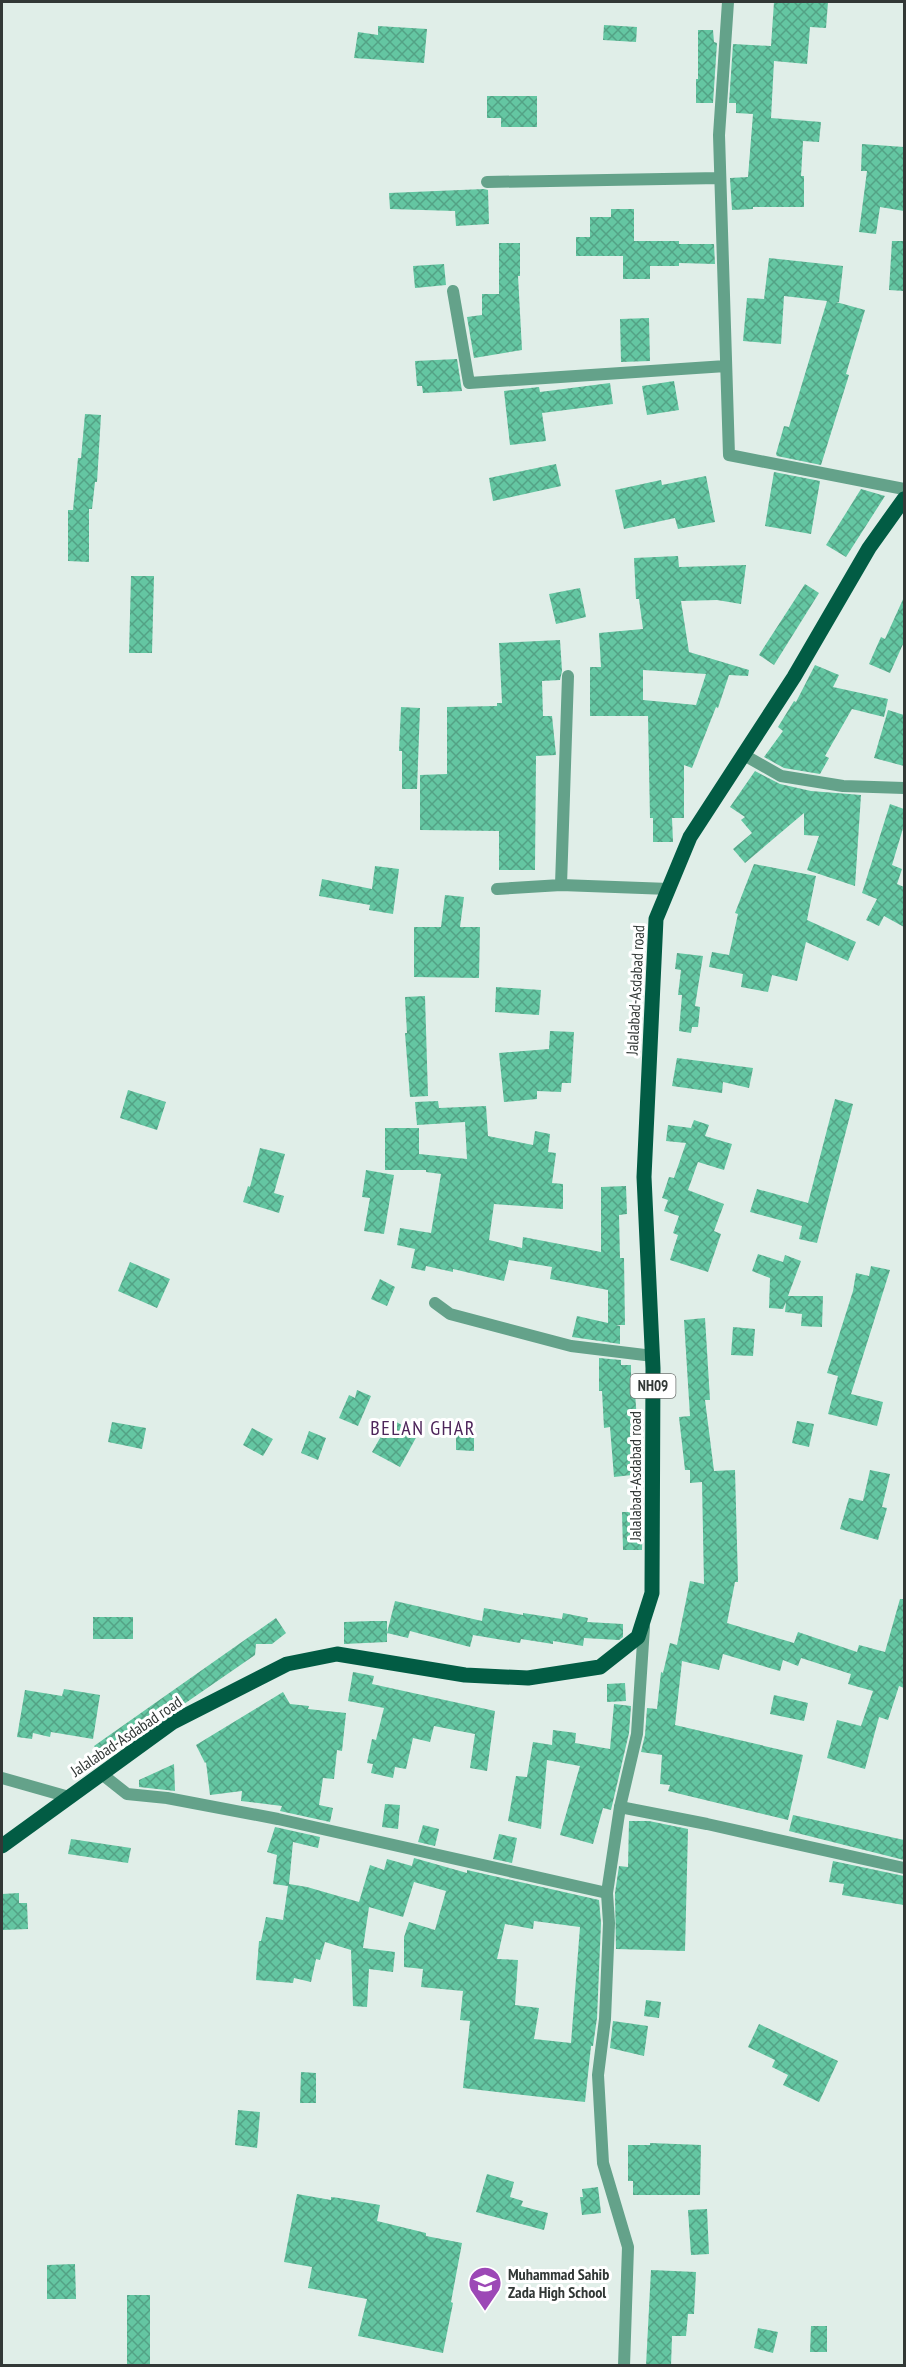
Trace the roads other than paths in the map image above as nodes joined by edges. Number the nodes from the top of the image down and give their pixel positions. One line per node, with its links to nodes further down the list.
1 (728, 2): 2 (street)
2 (720, 178): 3 (street); 5 (street)
3 (487, 182)
4 (453, 291): 5 (street)
5 (726, 366): 6 (street)
6 (904, 489)
7 (904, 499): 9 (main road, Jalalabad-Asdabad road / NH09)
8 (568, 676): 11 (street)
9 (744, 755): 10 (street); 13 (main road, Jalalabad-Asdabad road / NH09)
10 (904, 788)
11 (561, 885): 12 (street); 13 (street)
12 (497, 889)
13 (669, 889): 15 (main road, Jalalabad-Asdabad road / NH09)
14 (435, 1303): 15 (street)
15 (653, 1356): 16 (main road, Jalalabad-Asdabad road / NH09)
16 (644, 1617): 17 (main road, Jalalabad-Asdabad road / NH09); 20 (street)
17 (103, 1775): 19 (main road, Jalalabad-Asdabad road / NH09); 23 (street)
18 (2, 1778): 19 (street)
19 (69, 1797): 21 (main road, Jalalabad-Asdabad road / NH09)
20 (620, 1807): 22 (street); 23 (street)
21 (2, 1846)
22 (904, 1868)
23 (607, 1893): 24 (street)
24 (624, 2366)

